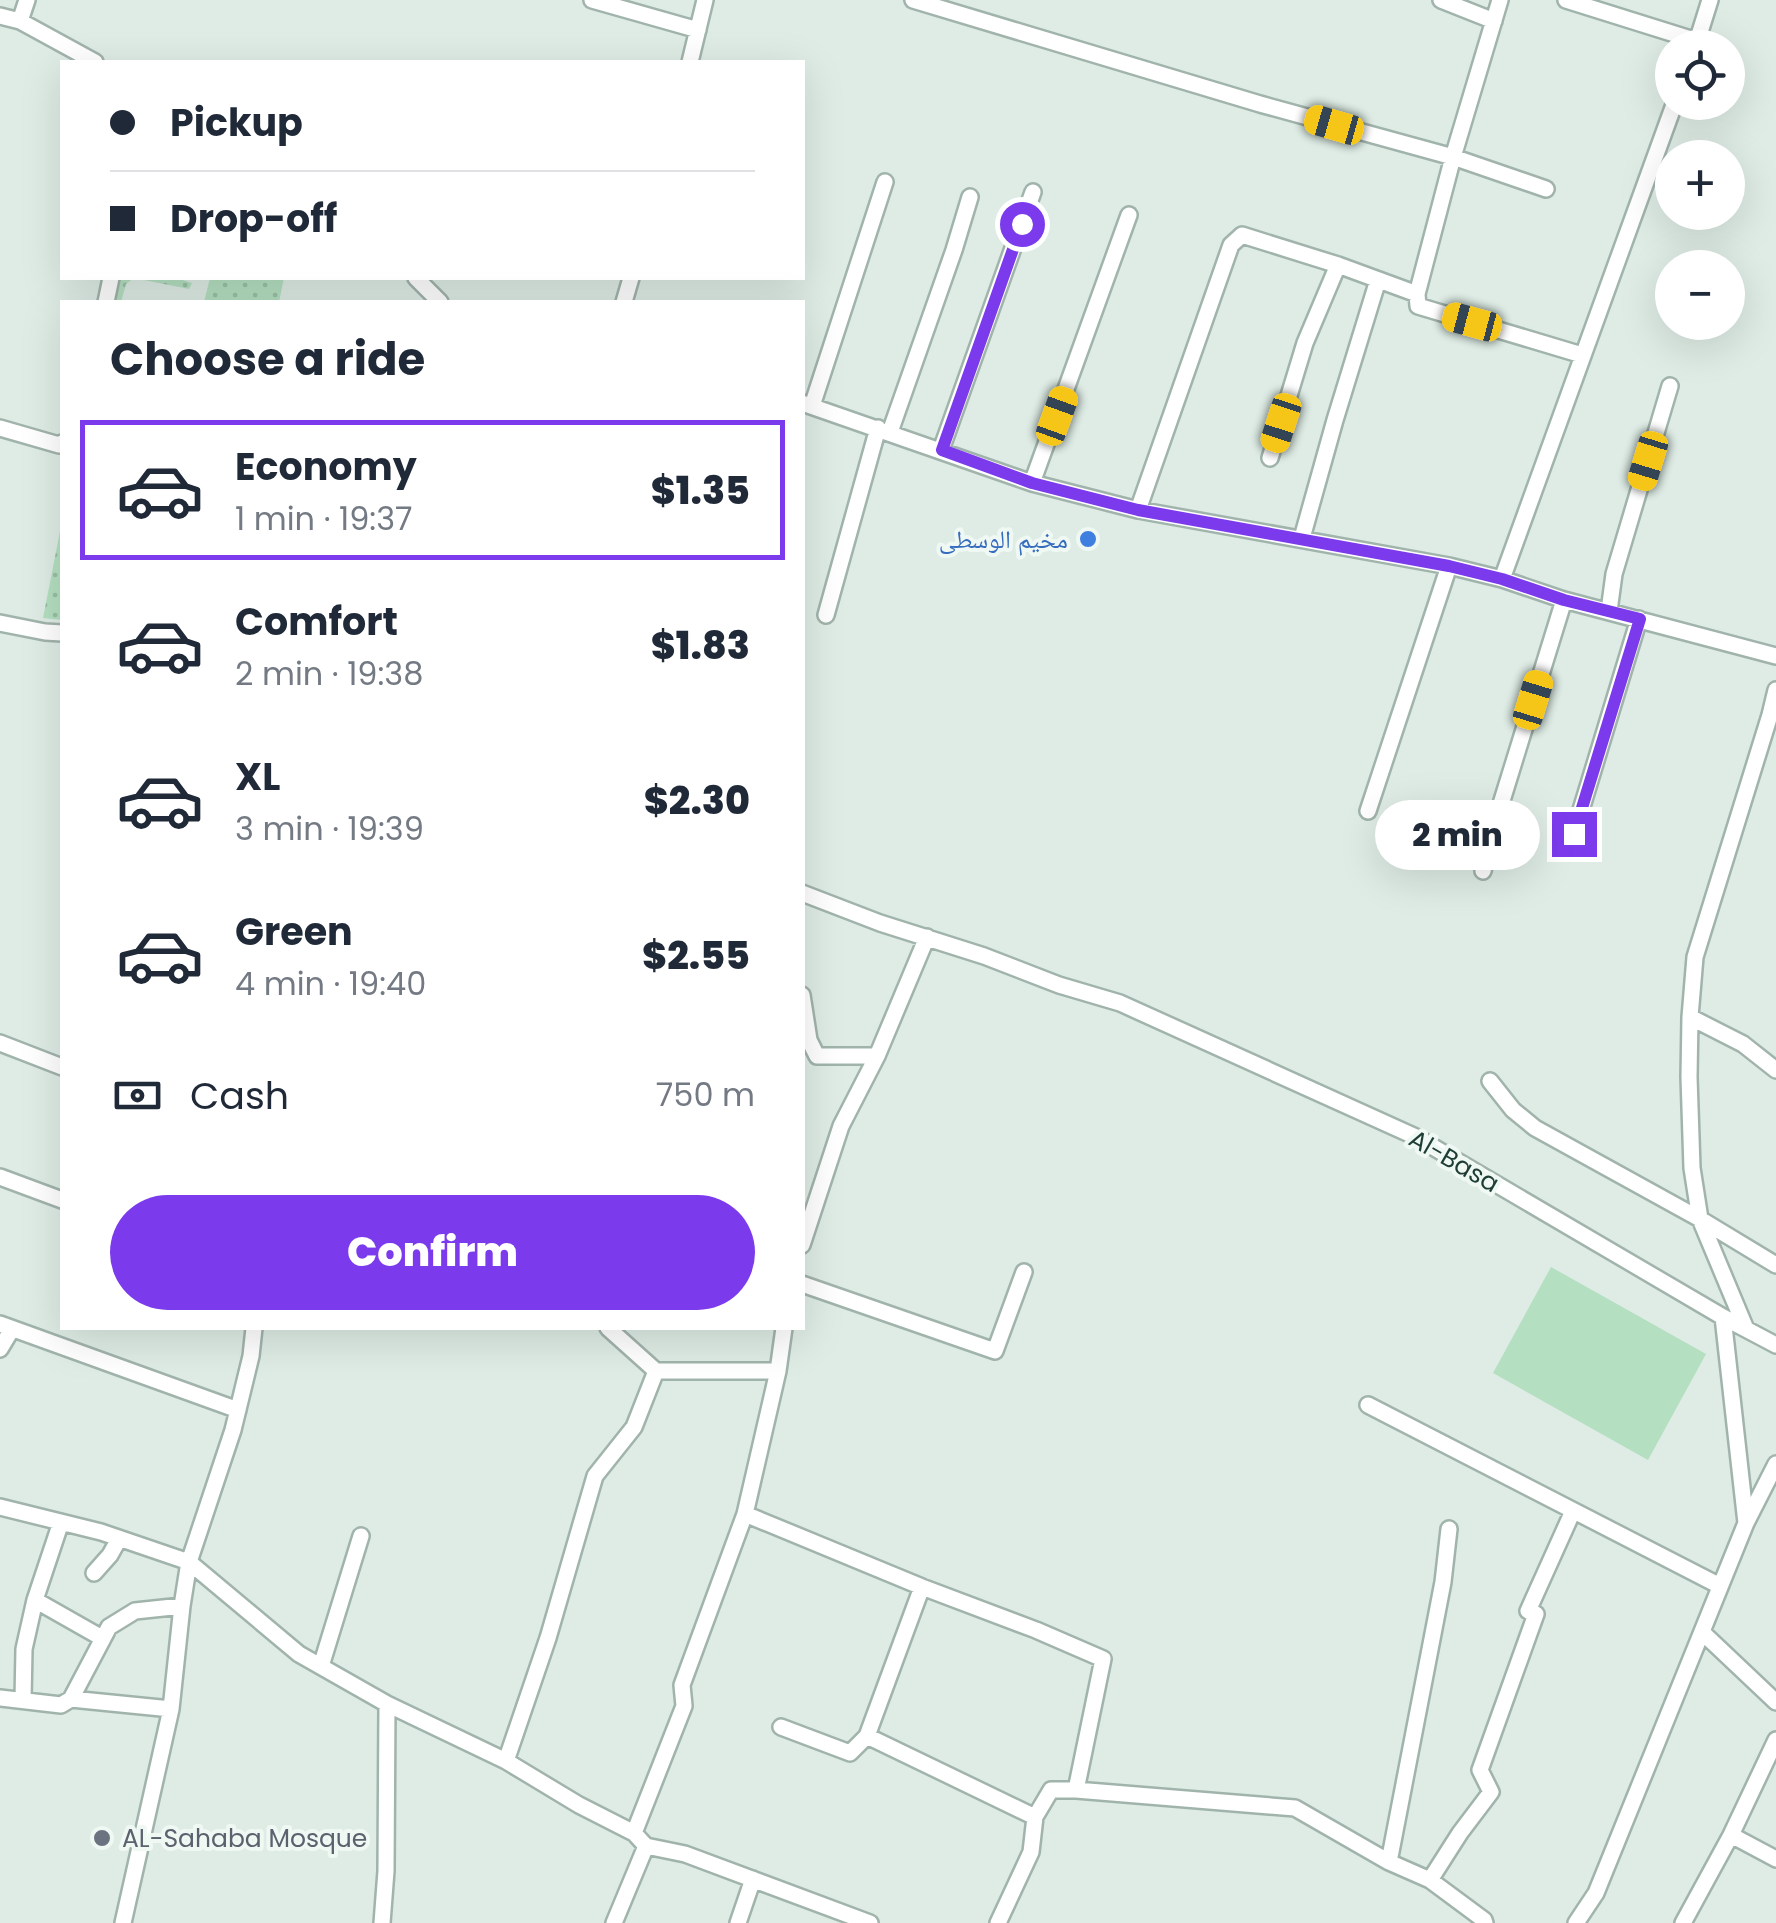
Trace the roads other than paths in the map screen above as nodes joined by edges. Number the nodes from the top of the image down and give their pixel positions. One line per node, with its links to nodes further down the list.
1 (27, 0): 11 (street)
2 (592, 0): 13 (street)
3 (705, 0): 13 (street)
4 (913, 0): 19 (street)
5 (1441, 0): 12 (street)
6 (1500, 0): 12 (street)
7 (1566, 0): 9 (street)
8 (1710, 0): 15 (street)
9 (1614, 7): 14 (street)
10 (0, 16): 11 (street)
11 (20, 21): 16 (street)
12 (1494, 22): 19 (street)
13 (698, 30): 17 (street)
14 (1665, 30)
15 (1700, 30)
16 (90, 60)
17 (690, 60)
18 (1668, 120): 30 (street)
19 (1452, 157): 21 (street); 28 (street)
20 (885, 182): 32 (street)
21 (1546, 189)
22 (1032, 192): 36 (street)
23 (970, 198): 34 (street)
24 (1129, 215): 38 (street)
25 (1338, 265): 27 (street); 37 (street); 39 (street)
26 (418, 280): 29 (street)
27 (1378, 280): 28 (street); 40 (street)
28 (1417, 294): 30 (street)
29 (438, 300)
30 (1582, 355): 42 (street)
31 (1670, 386): 44 (street)
32 (807, 405): 34 (street)
33 (0, 428): 35 (street)
34 (884, 430): 36 (street); 45 (street)
35 (60, 443)
36 (942, 450): 38 (street)
37 (1270, 458)
38 (1032, 483): 39 (street)
39 (1138, 510): 40 (street)
40 (1302, 538): 41 (street)
41 (1449, 566): 42 (street); 51 (street)
42 (1502, 579): 43 (street)
43 (1564, 600): 44 (street); 53 (street)
44 (1609, 611): 46 (street)
45 (826, 616)
46 (1640, 619): 49 (street); 52 (street)
47 (0, 623): 48 (street)
48 (60, 633)
49 (1776, 656)
50 (1776, 690): 57 (street)
51 (1368, 811)
52 (1574, 834)
53 (1483, 871)
54 (805, 894): 55 (street, Al-Basa)
55 (927, 938): 59 (street); 70 (street, Al-Basa)
56 (805, 1014): 59 (street)
57 (1690, 1017): 61 (street); 65 (street)
58 (0, 1043): 60 (street)
59 (877, 1056): 66 (street)
60 (60, 1066)
61 (1776, 1070)
62 (1490, 1081): 65 (street)
63 (0, 1177): 64 (street)
64 (60, 1199)
65 (1700, 1219): 67 (street); 72 (street)
66 (805, 1236)
67 (1776, 1265)
68 (1024, 1272): 69 (street)
69 (805, 1285)
70 (1723, 1317): 72 (street, Al-Basa); 87 (street)
71 (6, 1326): 77 (street); 81 (street)
72 (1746, 1329): 76 (street, Al-Basa)
73 (254, 1330): 81 (street)
74 (610, 1330): 78 (street)
75 (784, 1330): 79 (street)
76 (1776, 1345)
77 (0, 1349)
78 (656, 1371): 79 (street); 109 (street)
79 (778, 1371): 85 (street)
80 (1368, 1405): 84 (street)
81 (238, 1410): 91 (street)
82 (1776, 1464): 87 (street)
83 (0, 1507): 86 (street)
84 (1572, 1511): 94 (street); 118 (street)
85 (745, 1514): 93 (street); 112 (street)
86 (61, 1522): 90 (street); 95 (street)
87 (1746, 1523): 94 (street)
88 (1449, 1529): 116 (street)
89 (361, 1536): 99 (street)
90 (119, 1539): 91 (street); 92 (street)
91 (189, 1562): 96 (street); 99 (street)
92 (94, 1573)
93 (922, 1586): 107 (street); 110 (street)
94 (1720, 1586): 97 (street)
95 (35, 1600): 98 (street); 102 (street)
96 (182, 1606): 98 (street); 105 (street)
97 (1703, 1633): 103 (street); 126 (street)
98 (102, 1638): 101 (street)
99 (320, 1666): 104 (street)
100 (0, 1698): 102 (street)
101 (71, 1698): 102 (street); 105 (street)
102 (24, 1700)
103 (1776, 1702)
104 (387, 1704): 109 (street); 120 (street)
105 (171, 1709): 119 (street)
106 (780, 1727): 107 (street)
107 (866, 1736): 111 (street)
108 (1776, 1740): 113 (street)
109 (506, 1761): 112 (street)
110 (1076, 1790): 111 (street); 116 (street)
111 (1035, 1816): 124 (street)
112 (634, 1833): 114 (street)
113 (1731, 1835): 115 (street); 127 (street)
114 (646, 1846): 117 (street); 121 (street)
115 (1776, 1859)
116 (1389, 1862): 118 (street)
117 (753, 1879): 122 (street); 123 (street)
118 (1430, 1880): 125 (street)
119 (123, 1923)
120 (382, 1923)
121 (614, 1923)
122 (738, 1923)
123 (870, 1923)
124 (998, 1923)
125 (1485, 1923)
126 (1576, 1923)
127 (1683, 1923)

